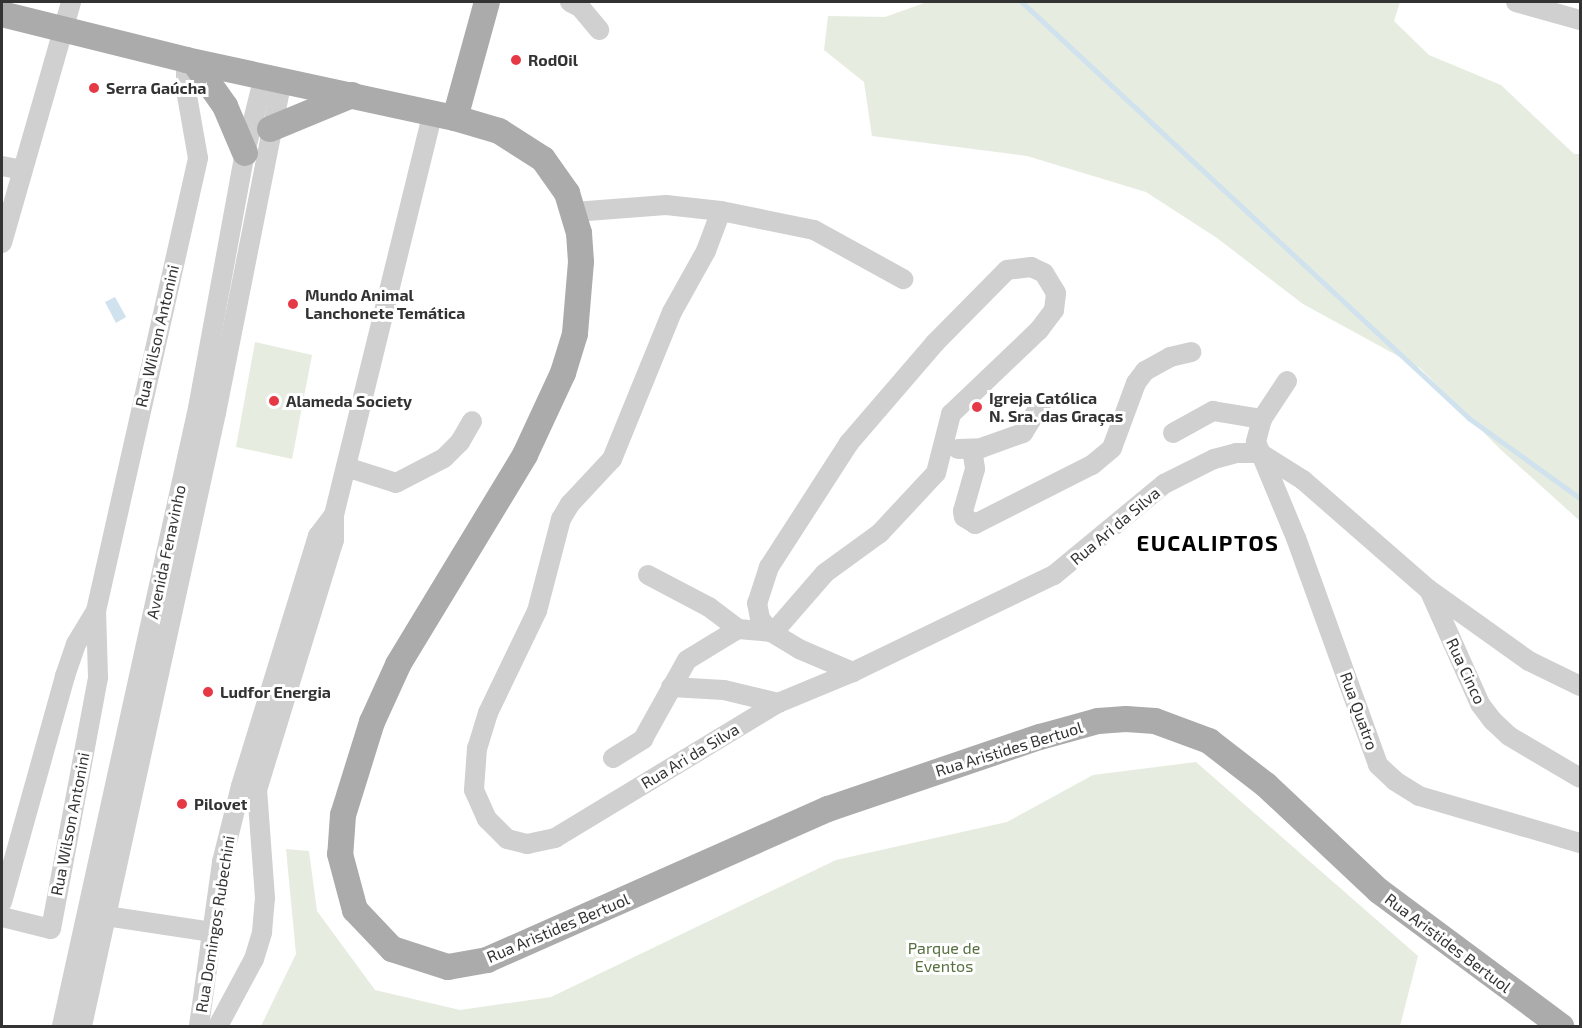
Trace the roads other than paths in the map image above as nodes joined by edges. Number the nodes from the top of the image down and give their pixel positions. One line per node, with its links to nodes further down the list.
1 (71, 2): 7 (street)
2 (487, 2): 12 (main road)
3 (570, 2): 8 (street)
4 (1516, 2): 6 (street)
5 (2, 14): 7 (main road, Rua Aristides Bertuol)
6 (1581, 20)
7 (63, 29): 9 (main road, Rua Aristides Bertuol); 16 (street)
8 (599, 30)
9 (190, 61): 10 (main road, Rua Aristides Bertuol); 14 (main road); 35 (street, Rua Wilson Antonini)
10 (273, 78): 11 (main road, Rua Aristides Bertuol); 13 (street, Avenida Fenavinho); 14 (street, Avenida Fenavinho)
11 (352, 95): 12 (main road, Rua Aristides Bertuol); 13 (main road)
12 (444, 115): 19 (main road, Rua Aristides Bertuol); 31 (street, Rua Domingos Rubechini)
13 (270, 129): 17 (street, Avenida Fenavinho)
14 (244, 153): 17 (street, Avenida Fenavinho)
15 (2, 166): 16 (street)
16 (22, 170): 20 (street)
17 (248, 188): 36 (street, Avenida Fenavinho)
18 (721, 211): 19 (street); 21 (street); 42 (street, Rua Ari da Silva)
19 (574, 212): 57 (main road, Rua Aristides Bertuol)
20 (2, 243)
21 (903, 279)
22 (1191, 352): 29 (street)
23 (1287, 381): 25 (street)
24 (1042, 403): 29 (street)
25 (1262, 419): 27 (street); 30 (street)
26 (472, 421): 31 (street)
27 (1173, 433)
28 (944, 449): 29 (street); 38 (street); 38 (street)
29 (972, 449)
30 (1260, 453): 34 (street); 39 (street, Rua Ari da Silva); 47 (street, Rua Quatro)
31 (346, 467): 32 (street, Rua Domingos Rubechini)
32 (334, 515): 51 (street, Rua Domingos Rubechini); 56 (street, Rua Domingos Rubechini)
33 (648, 575): 37 (street)
34 (1428, 589): 40 (street); 46 (street, Rua Cinco)
35 (96, 611): 48 (street, Rua Wilson Antonini); 50 (street, Rua Wilson Antonini)
36 (160, 626): 43 (street, Avenida Fenavinho); 44 (street, Avenida Fenavinho)
37 (738, 629): 38 (street); 41 (street)
38 (771, 632): 39 (street)
39 (853, 672): 42 (street, Rua Ari da Silva)
40 (1581, 686)
41 (671, 687): 42 (street); 45 (street)
42 (778, 703)
43 (126, 736): 44 (street); 52 (street, Avenida Fenavinho)
44 (146, 740): 49 (street, Avenida Fenavinho)
45 (613, 758)
46 (1581, 778)
47 (1581, 843)
48 (2, 902)
49 (106, 916): 51 (street); 52 (street, Avenida Fenavinho)
50 (2, 917)
51 (212, 932): 55 (street, Rua Domingos Rubechini)
52 (88, 954): 53 (street, Avenida Fenavinho); 54 (street, Avenida Fenavinho)
53 (62, 1026)
54 (82, 1026)
55 (199, 1026)
56 (218, 1026)
57 (1561, 1026)

